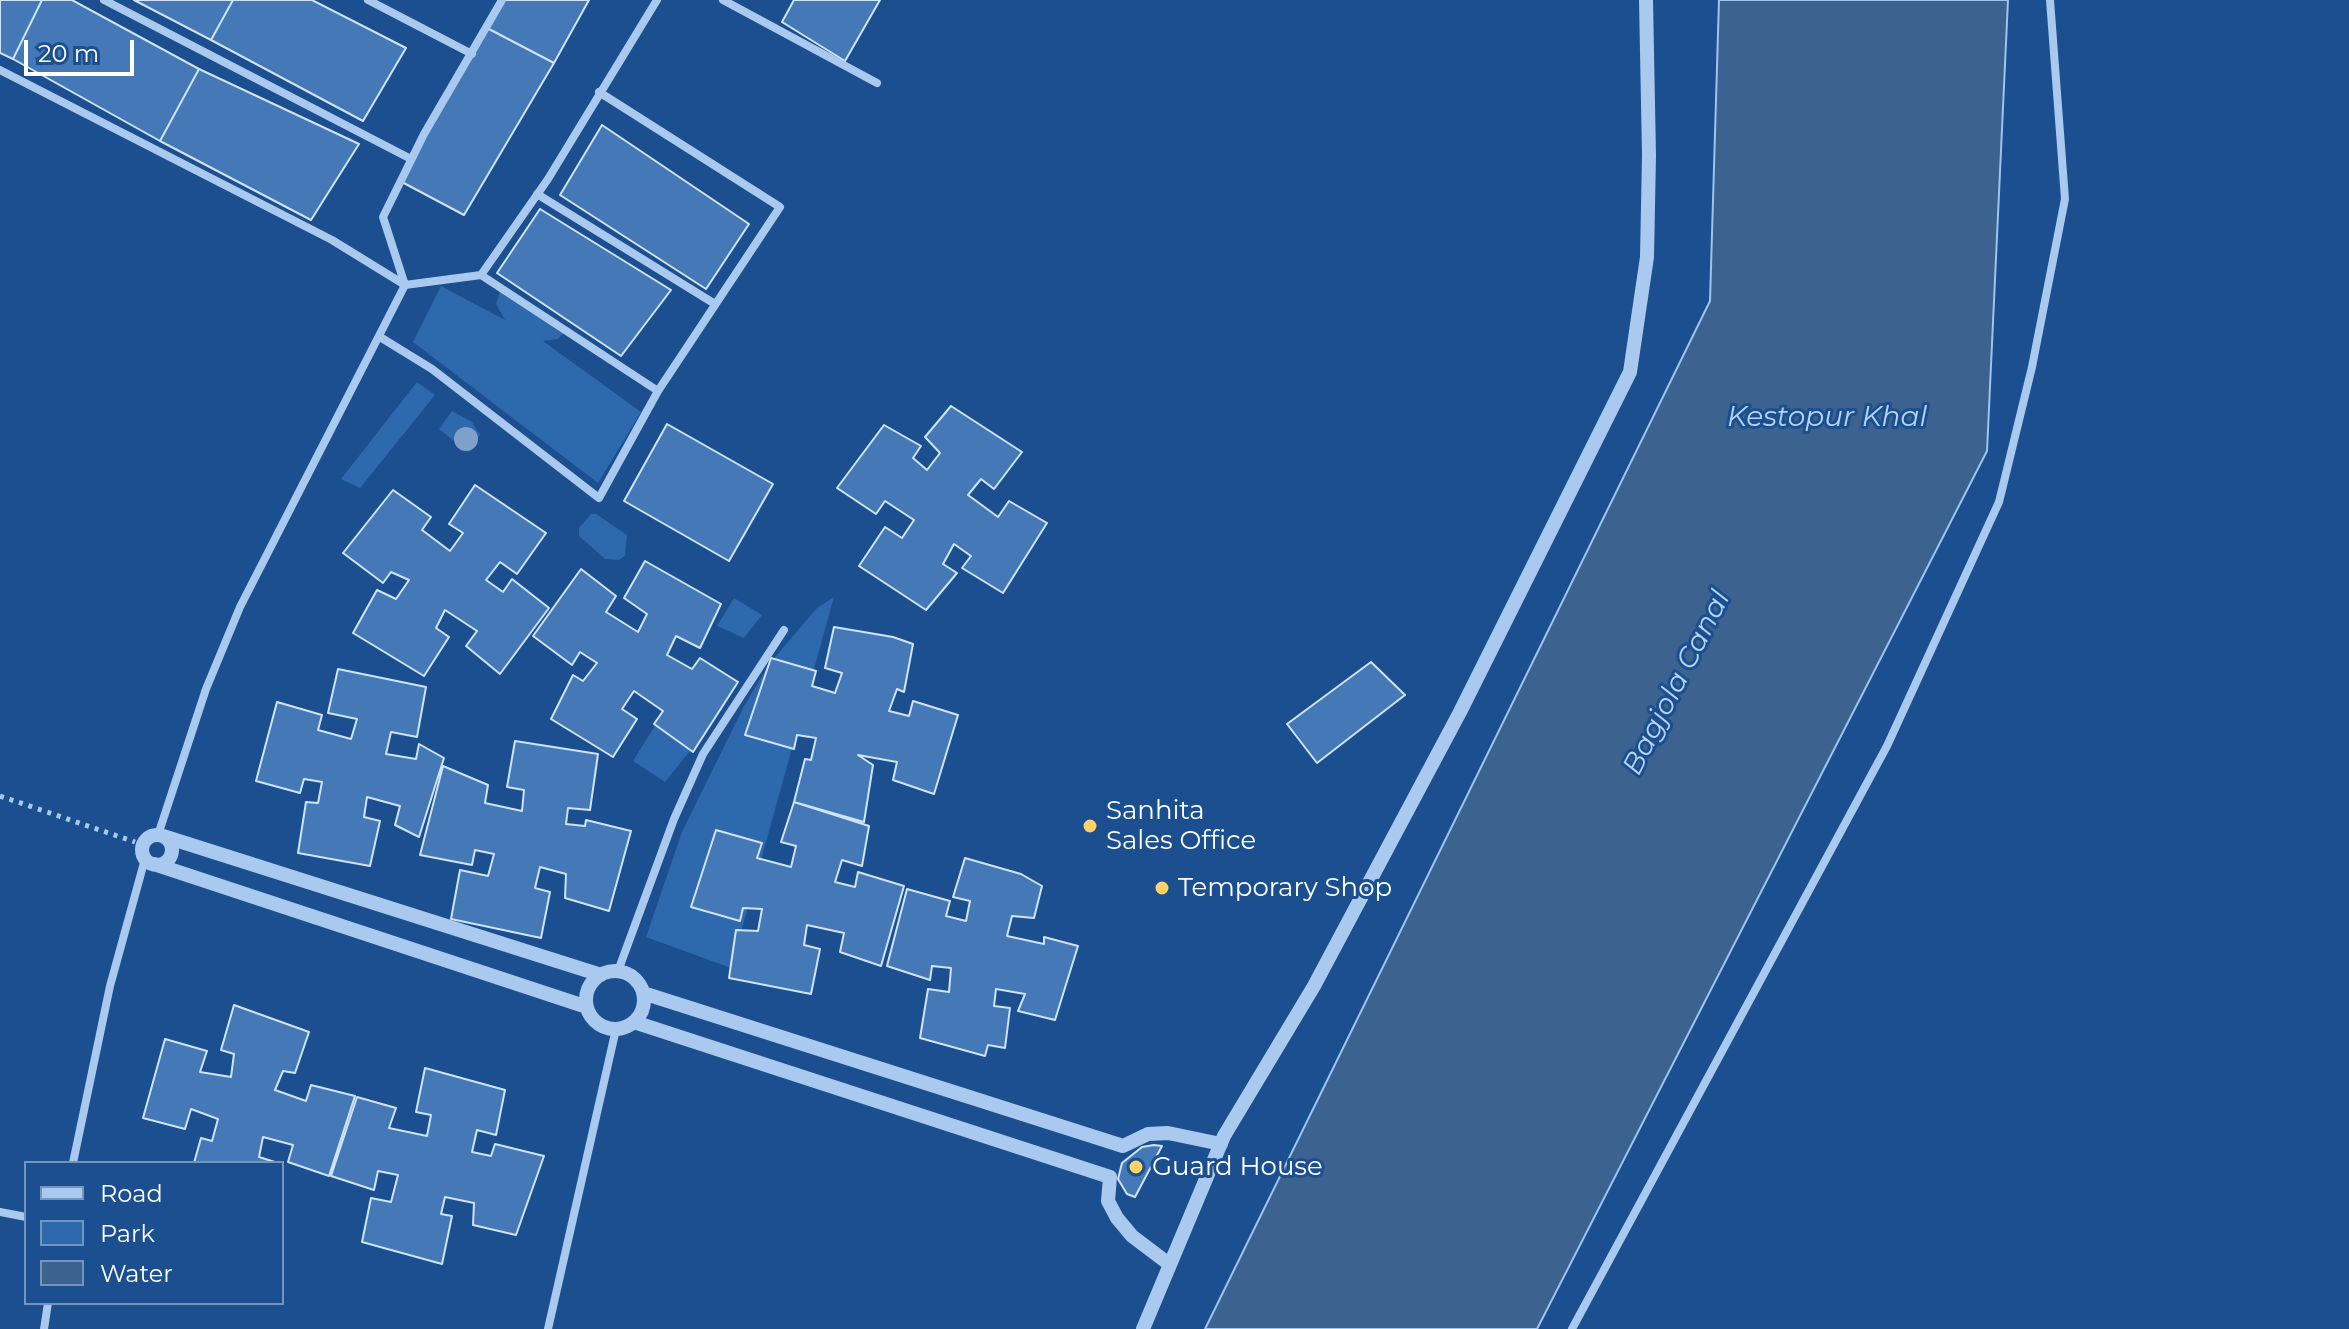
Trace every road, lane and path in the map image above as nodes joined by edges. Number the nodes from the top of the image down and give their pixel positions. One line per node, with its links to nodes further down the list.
1 (104, 0): 12 (street)
2 (368, 0): 8 (street)
3 (502, 0): 8 (street)
4 (657, 0): 11 (street)
5 (723, 0): 10 (street)
6 (1646, 0): 29 (street)
7 (2050, 0): 38 (street)
8 (472, 54): 12 (street)
9 (0, 70): 15 (street)
10 (877, 83)
11 (599, 92): 13 (street); 16 (street)
12 (411, 159): 15 (street)
13 (537, 194): 14 (street); 16 (street)
14 (481, 275): 15 (street); 18 (street)
15 (405, 285): 17 (street)
16 (715, 304): 18 (street)
17 (380, 337): 18 (street); 21 (street)
18 (658, 391)
19 (784, 630): 23 (street)
20 (0, 796): 22 (path)
21 (160, 835): 22 (street); 22 (street); 24 (street)
22 (147, 856): 26 (street); 30 (street)
23 (618, 971): 24 (street); 25 (street)
24 (601, 975): 26 (street)
25 (643, 993): 27 (street); 29 (street)
26 (587, 1007): 28 (street)
27 (634, 1022): 28 (street); 33 (street)
28 (616, 1029): 36 (street)
29 (1221, 1144): 33 (street)
30 (73, 1161)
31 (0, 1212): 32 (street)
32 (24, 1217)
33 (1169, 1264): 37 (street)
34 (48, 1305): 35 (street)
35 (44, 1329)
36 (548, 1329)
37 (1143, 1329)
38 (1572, 1329)

